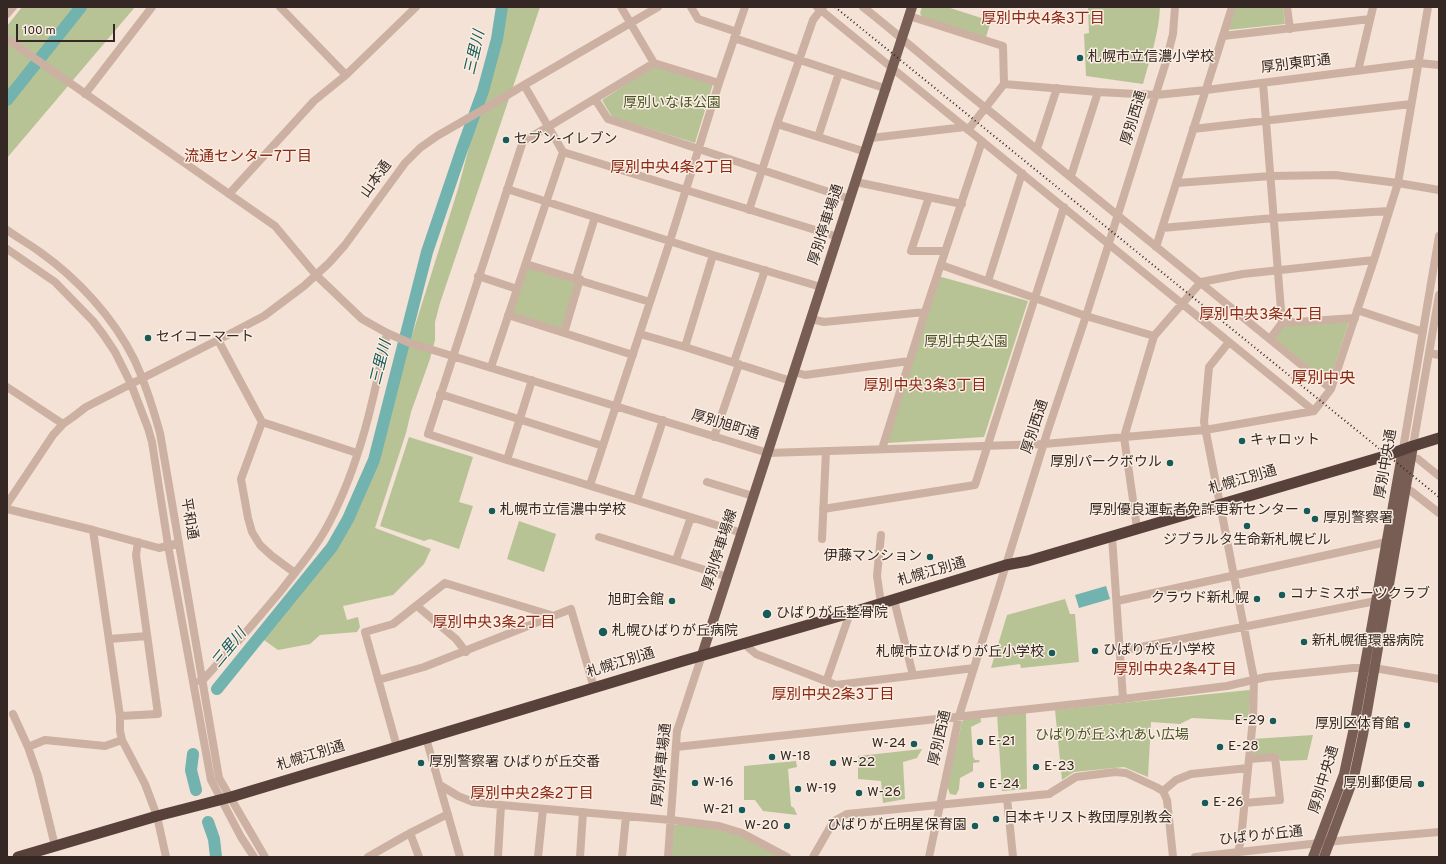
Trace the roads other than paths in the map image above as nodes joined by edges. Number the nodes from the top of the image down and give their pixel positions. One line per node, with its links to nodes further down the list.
1 (13, 7): 17 (street)
2 (152, 7): 41 (street)
3 (280, 7): 32 (street)
4 (416, 7): 32 (street)
5 (621, 7): 19 (street)
6 (658, 7): 19 (street, 山本通)
7 (692, 7): 21 (street)
8 (745, 7): 21 (street)
9 (863, 7): 23 (street)
10 (1175, 7): 42 (street, 厚別西通)
11 (1232, 7): 22 (street)
12 (1287, 7): 20 (street)
13 (1373, 7): 18 (street)
14 (1428, 7): 27 (street)
15 (820, 8): 25 (street); 29 (street)
16 (911, 12): 23 (main road, 厚別停車場通); 35 (street)
17 (7, 14)
18 (1370, 19): 20 (street); 30 (street)
19 (630, 22): 26 (street); 36 (street, 山本通)
20 (1290, 29): 22 (street)
21 (735, 35): 25 (street); 33 (street)
22 (1223, 36): 39 (street)
23 (902, 38): 29 (main road, 厚別停車場通); 45 (street)
24 (9, 40): 41 (street)
25 (799, 60): 31 (street); 47 (street)
26 (654, 63): 33 (street); 43 (street)
27 (1419, 63): 28 (street, 厚別東町通); 30 (street, 厚別東町通); 44 (street)
28 (1439, 65)
29 (892, 68): 38 (main road, 厚別停車場通); 49 (street)
30 (1358, 71): 34 (street, 厚別東町通)
31 (839, 73): 38 (street); 51 (street)
32 (346, 75): 68 (street)
33 (719, 83): 54 (street)
34 (1263, 83): 39 (street, 厚別東町通); 46 (street)
35 (1004, 84): 37 (street, 厚別東町通); 45 (street)
36 (524, 85): 48 (street); 94 (street, 山本通)
37 (1057, 88): 40 (street, 厚別東町通); 55 (street)
38 (887, 89): 52 (main road, 厚別停車場通)
39 (1206, 90): 42 (street, 厚別東町通); 50 (street)
40 (1098, 92): 42 (street, 厚別東町通); 60 (street)
41 (85, 94): 68 (street)
42 (1156, 95): 76 (street, 厚別西通)
43 (595, 99): 48 (street); 54 (street)
44 (1411, 104): 46 (street); 64 (street)
45 (986, 108): 49 (street); 55 (street)
46 (1266, 121): 50 (street); 61 (street)
47 (777, 124): 51 (street); 58 (street)
48 (548, 127): 56 (street); 65 (street)
49 (967, 129): 52 (street); 53 (street)
50 (1193, 129): 63 (street)
51 (818, 137): 57 (street)
52 (871, 138): 57 (main road, 厚別停車場通)
53 (982, 141): 59 (street); 72 (street)
54 (698, 148): 58 (street); 66 (street)
55 (1037, 149): 60 (street)
56 (563, 152): 66 (street); 71 (street)
57 (866, 152): 62 (main road, 厚別停車場通)
58 (762, 170): 70 (street); 74 (street)
59 (1022, 173): 73 (street); 97 (street)
60 (1071, 176): 76 (street)
61 (1271, 176): 63 (street); 64 (street); 78 (street)
62 (856, 182): 69 (street); 70 (main road, 厚別停車場通)
63 (1177, 183): 79 (street)
64 (1398, 183): 67 (street); 75 (street)
65 (506, 189): 71 (street); 95 (street)
66 (686, 190): 74 (street); 83 (street)
67 (1439, 190)
68 (229, 194): 94 (street)
69 (929, 197): 72 (street); 87 (street)
70 (850, 199): 82 (main road, 厚別停車場通)
71 (547, 202): 77 (street); 90 (street)
72 (962, 204): 87 (street)
73 (1064, 207): 84 (street); 102 (street)
74 (749, 210): 82 (street)
75 (1389, 212): 78 (street); 89 (street)
76 (1118, 215): 84 (street, 厚別西通); 85 (street)
77 (595, 217): 83 (street); 96 (street)
78 (1274, 218): 79 (street); 93 (street)
79 (1162, 228): 85 (street)
80 (7, 230): 128 (street, 平和通)
81 (1439, 236): 111 (street, 厚別中央通)
82 (838, 238): 99 (main road, 厚別停車場通)
83 (670, 241): 88 (street); 103 (street)
84 (1109, 244): 104 (street); 108 (street, 厚別西通)
85 (1156, 247): 98 (street)
86 (7, 249): 130 (street, 平和通)
87 (945, 250): 91 (street)
88 (713, 255): 92 (street); 119 (street)
89 (1374, 260): 93 (street); 106 (street)
90 (526, 264): 96 (street); 100 (street)
91 (941, 266): 97 (street); 105 (street)
92 (766, 270): 99 (street); 125 (street)
93 (1278, 271): 98 (street); 110 (street)
94 (316, 275): 112 (street); 117 (street, 山本通)
95 (478, 276): 100 (street); 123 (street)
96 (578, 279): 103 (street); 113 (street)
97 (988, 281): 102 (street)
98 (1201, 282): 104 (street); 116 (street)
99 (822, 287): 109 (main road, 厚別停車場通)
100 (517, 289): 107 (street)
101 (1439, 295): 120 (street, 厚別中央通)
102 (1034, 297): 108 (street); 145 (street)
103 (650, 302): 114 (street)
104 (1182, 303): 115 (street); 118 (street)
105 (925, 312): 109 (street); 124 (street)
106 (1356, 314): 110 (street); 111 (street); 132 (street)
107 (508, 315): 113 (street); 126 (street)
108 (1086, 316): 115 (street); 144 (street, 厚別西通)
109 (812, 319): 127 (main road, 厚別停車場通)
110 (1282, 323): 116 (street)
111 (1424, 332): 147 (street, 厚別中央通)
112 (387, 333): 123 (street, 厚別旭町通); 150 (street)
113 (564, 333): 121 (street)
114 (640, 334): 119 (street); 121 (street)
115 (1154, 336): 142 (street)
116 (1270, 339): 132 (street)
117 (218, 340): 128 (street, 山本通); 138 (street)
118 (1229, 342): 135 (street); 140 (street)
119 (685, 347): 125 (street)
120 (1430, 354): 122 (street); 147 (street, 厚別中央通)
121 (633, 355): 134 (street)
122 (1439, 355)
123 (453, 356): 126 (street, 厚別旭町通); 133 (street)
124 (909, 361): 127 (street); 148 (street)
125 (736, 363): 127 (street); 141 (street)
126 (492, 367): 129 (street, 厚別旭町通)
127 (792, 376): 151 (main road, 厚別停車場通)
128 (142, 378): 130 (street, 山本通); 176 (street, 平和通)
129 (532, 380): 134 (street, 厚別旭町通); 136 (street)
130 (131, 384): 139 (street, 山本通); 177 (street, 平和通)
131 (7, 386): 139 (street)
132 (1331, 389): 135 (street)
133 (440, 394): 136 (street); 153 (street)
134 (617, 406): 137 (street, 厚別旭町通); 146 (street)
135 (1314, 412): 140 (street, 厚別旭町通)
136 (520, 419): 146 (street); 153 (street)
137 (663, 420): 141 (street, 厚別旭町通); 159 (street)
138 (262, 422): 150 (street); 180 (street)
139 (63, 424): 160 (street, 山本通)
140 (1205, 430): 142 (street, 厚別旭町通); 161 (street)
141 (714, 437): 151 (street, 厚別旭町通)
142 (1124, 437): 144 (street, 厚別旭町通); 166 (street)
143 (1439, 438): 147 (highway, 札幌江別通)
144 (1044, 444): 145 (street, 厚別旭町通); 179 (street, 厚別西通)
145 (987, 445): 148 (street, 厚別旭町通); 163 (street)
146 (603, 446): 156 (street)
147 (1408, 447): 161 (highway, 札幌江別通); 173 (main road, 厚別中央通); 175 (main road, 厚別中央通)
148 (882, 449): 149 (street, 厚別旭町通)
149 (826, 451): 151 (street, 厚別旭町通); 163 (street)
150 (357, 453): 180 (street)
151 (768, 453): 158 (main road, 厚別停車場線)
152 (1418, 459): 154 (street)
153 (507, 460): 156 (street)
154 (1439, 476)
155 (707, 482): 158 (street)
156 (590, 485): 159 (street)
157 (1411, 491): 164 (street)
158 (753, 496): 168 (main road, 厚別停車場線)
159 (637, 500): 165 (street)
160 (7, 504)
161 (1220, 504): 166 (highway, 札幌江別通); 181 (street)
162 (7, 509): 167 (street)
163 (823, 509): 172 (street)
164 (1439, 513)
165 (691, 517): 168 (street); 178 (street)
166 (1137, 528): 170 (highway, 札幌江別通)
167 (93, 530): 174 (street); 192 (street)
168 (742, 533): 182 (main road, 厚別停車場線)
169 (881, 535): 186 (street)
170 (1112, 536): 179 (highway, 札幌江別通); 185 (street)
171 (599, 537): 178 (street)
172 (822, 539)
173 (1398, 539): 175 (street); 183 (main road, 厚別中央通)
174 (138, 542): 177 (street); 191 (street)
175 (1388, 542): 181 (street); 183 (main road, 厚別中央通)
176 (179, 543): 177 (street); 203 (street, 平和通)
177 (168, 545): 205 (street, 平和通)
178 (676, 560): 182 (street)
179 (1006, 565): 184 (highway, 札幌江別通); 197 (street, 厚別西通)
180 (295, 573): 203 (street)
181 (1234, 575): 185 (street); 190 (street)
182 (728, 577): 196 (main road, 厚別停車場線)
183 (1383, 599): 190 (street); 198 (main road, 厚別中央通)
184 (894, 600): 186 (highway, 札幌江別通); 199 (street)
185 (1117, 602): 194 (street)
186 (881, 603): 188 (highway, 札幌江別通)
187 (417, 606): 189 (street); 195 (street); 202 (street)
188 (850, 613): 193 (highway, 札幌江別通); 204 (street)
189 (554, 616): 195 (street); 206 (street)
190 (1244, 626): 194 (street); 200 (street)
191 (147, 636): 192 (street); 209 (street)
192 (109, 639): 209 (street)
193 (743, 643): 196 (highway, 札幌江別通); 204 (street)
194 (1120, 651): 207 (street)
195 (466, 652): 202 (street)
196 (702, 656): 206 (highway, 札幌江別通); 215 (street, 厚別停車場通)
197 (974, 668): 199 (street); 210 (street, 厚別西通)
198 (1370, 668): 200 (street); 201 (street); 233 (main road, 厚別中央通); 234 (main road, 厚別中央通)
199 (913, 675): 204 (street)
200 (1254, 679): 207 (street); 216 (street)
201 (1439, 679)
202 (378, 680): 214 (street)
203 (202, 681): 205 (street); 220 (street, 平和通)
204 (826, 682)
205 (193, 683): 220 (street, 平和通)
206 (594, 688): 211 (highway, 札幌江別通)
207 (1123, 698): 210 (street)
208 (13, 714): 213 (street)
209 (120, 716): 212 (street)
210 (959, 716): 215 (street); 224 (street, 厚別西通)
211 (426, 738): 214 (highway, 札幌江別通); 218 (street)
212 (122, 740): 213 (street); 228 (street)
213 (28, 747): 235 (street)
214 (396, 747): 220 (highway, 札幌江別通)
215 (676, 747): 230 (street, 厚別停車場通)
216 (1250, 759): 217 (street); 222 (street)
217 (1248, 768): 219 (street); 222 (street)
218 (440, 785): 223 (street); 227 (street)
219 (1163, 791): 221 (street); 253 (street)
220 (227, 798): 228 (highway, 札幌江別通); 239 (street, 平和通); 240 (street, 平和通)
221 (1007, 798): 224 (street); 252 (street)
222 (1244, 804): 236 (street)
223 (501, 805): 225 (street); 244 (street)
224 (940, 806): 250 (street); 251 (street, 厚別西通)
225 (543, 809): 226 (street); 245 (street)
226 (583, 812): 229 (street); 246 (street)
227 (448, 814): 232 (street); 243 (street)
228 (156, 816): 235 (highway, 札幌江別通); 238 (street)
229 (626, 816): 230 (street); 247 (street)
230 (671, 820): 248 (street, 厚別停車場通); 249 (street)
231 (1439, 832): 233 (street, ひばりが丘通)
232 (410, 833): 241 (street); 242 (street)
233 (1330, 842): 234 (street, ひばりが丘通); 256 (main road, 厚別中央通)
234 (1319, 843): 236 (street, ひばりが丘通); 255 (main road, 厚別中央通)
235 (55, 846): 237 (highway, 札幌江別通)
236 (1237, 855): 254 (street, ひばりが丘通)
237 (18, 857)
238 (166, 857)
239 (254, 857)
240 (265, 857)
241 (368, 857)
242 (419, 857)
243 (460, 857)
244 (498, 857)
245 (538, 857)
246 (580, 857)
247 (622, 857)
248 (668, 857)
249 (787, 857)
250 (813, 857)
251 (929, 857)
252 (1013, 857)
253 (1173, 857)
254 (1195, 857)
255 (1314, 857)
256 (1324, 857)

